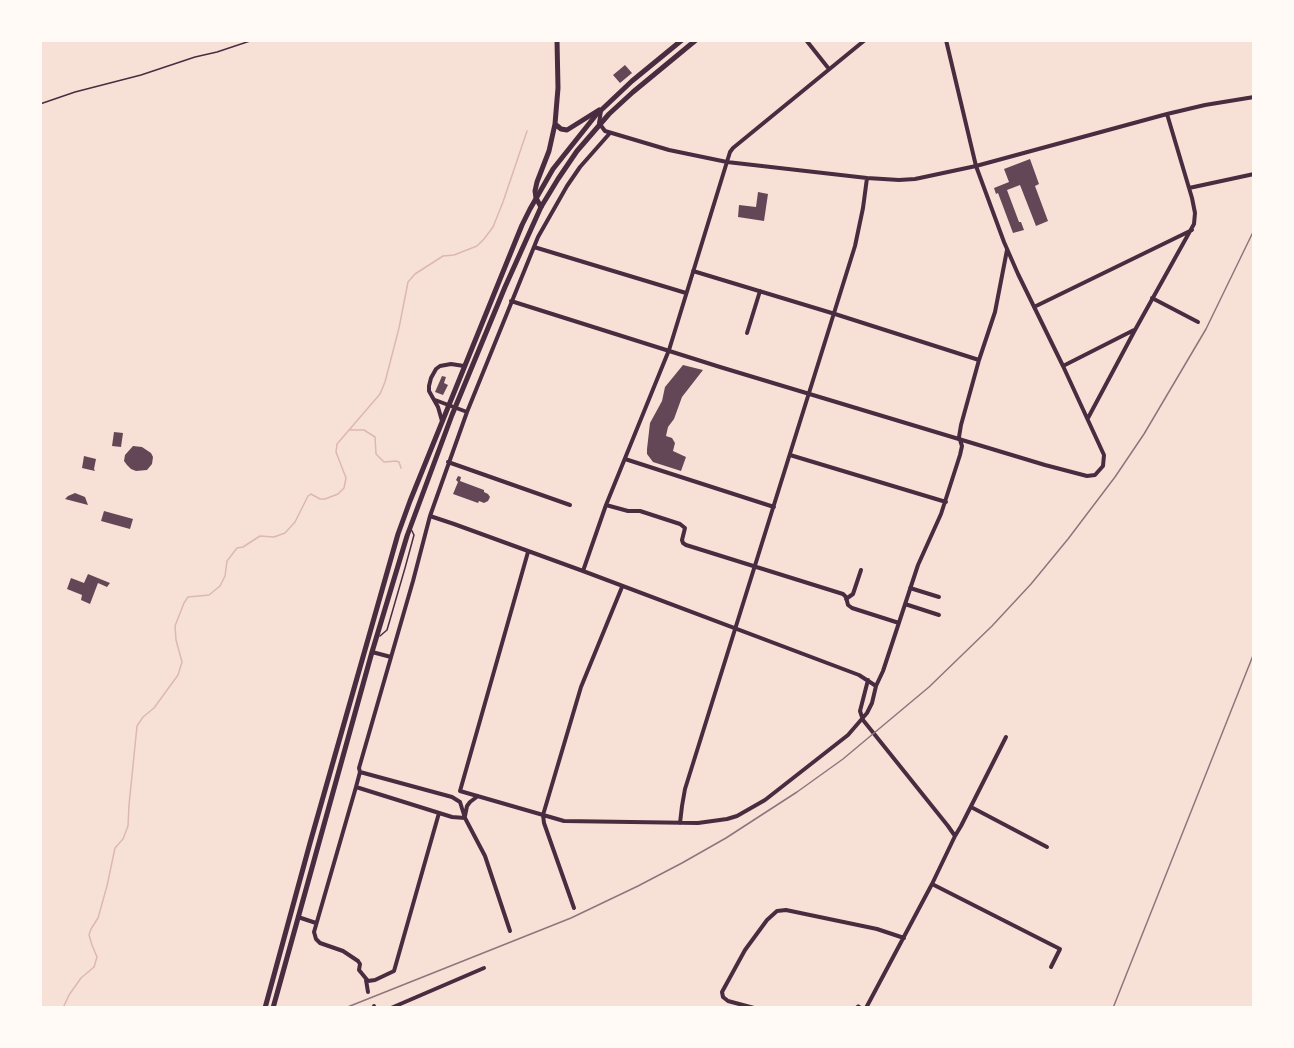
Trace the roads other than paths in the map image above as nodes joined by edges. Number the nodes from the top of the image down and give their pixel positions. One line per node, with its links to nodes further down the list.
1 (557, 40): 11 (main road)
2 (682, 40): 9 (main road)
3 (696, 40): 12 (main road)
4 (806, 40): 7 (street)
5 (865, 40): 7 (street)
6 (946, 40): 15 (street)
7 (829, 69): 14 (street)
8 (1254, 97): 10 (street)
9 (603, 108): 11 (main road); 12 (street); 19 (main road)
10 (1167, 114): 15 (street); 18 (street)
11 (555, 124): 19 (main road)
12 (600, 125): 13 (street); 20 (main road)
13 (610, 133): 14 (street); 22 (street)
14 (727, 162): 17 (street); 24 (street)
15 (976, 166): 17 (street); 23 (street)
16 (1254, 174): 18 (street)
17 (867, 178): 30 (street)
18 (1189, 188): 21 (street)
19 (536, 198): 20 (main road); 36 (main road)
20 (541, 207): 41 (main road)
21 (1192, 230): 27 (street); 29 (street)
22 (534, 247): 26 (street); 28 (street)
23 (1007, 250): 29 (street); 35 (street)
24 (693, 271): 25 (street); 26 (street)
25 (760, 291): 30 (street); 33 (street)
26 (686, 293): 34 (street)
27 (1152, 298): 31 (street); 32 (street)
28 (511, 301): 34 (street); 42 (street)
29 (1034, 307): 37 (street)
30 (835, 314): 35 (street); 38 (street)
31 (1198, 322)
32 (1135, 330): 37 (street); 43 (street)
33 (747, 333)
34 (669, 350): 38 (street); 47 (street)
35 (979, 360): 45 (street)
36 (464, 366): 39 (street); 40 (main road)
37 (1063, 366): 43 (street)
38 (809, 394): 45 (street); 46 (street)
39 (434, 399): 40 (street); 44 (street)
40 (449, 405): 41 (street); 44 (main road)
41 (456, 408): 42 (street); 66 (main road)
42 (467, 412): 48 (street)
43 (1088, 419): 45 (street)
44 (442, 421): 94 (main road)
45 (960, 440): 49 (street)
46 (790, 455): 49 (street); 52 (street)
47 (625, 459): 50 (street); 52 (street)
48 (448, 462): 51 (street); 53 (street)
49 (946, 502): 59 (street)
50 (606, 504): 55 (street); 57 (street)
51 (570, 505)
52 (774, 507): 55 (street)
53 (430, 516): 54 (street); 67 (street)
54 (528, 552): 57 (street); 74 (street)
55 (755, 566): 61 (street); 65 (street)
56 (861, 570): 61 (street)
57 (583, 572): 58 (street)
58 (622, 587): 65 (street); 79 (street)
59 (910, 588): 60 (street); 62 (street)
60 (939, 597)
61 (846, 599): 64 (street)
62 (905, 604): 63 (street); 64 (street)
63 (939, 615)
64 (899, 623): 69 (street)
65 (735, 629): 68 (street); 81 (street)
66 (372, 652): 67 (street); 86 (main road)
67 (391, 657): 72 (street)
68 (868, 680): 69 (street); 70 (street)
69 (876, 686): 70 (street)
70 (862, 720): 81 (street); 82 (street)
71 (1006, 737): 77 (street)
72 (360, 772): 73 (street); 76 (street)
73 (356, 787): 78 (street); 87 (street)
74 (460, 791): 75 (street); 76 (street)
75 (479, 796): 79 (street); 80 (street)
76 (452, 797): 80 (street)
77 (971, 807): 82 (street); 83 (street)
78 (439, 813): 80 (street); 92 (street)
79 (543, 815): 81 (street); 85 (street)
80 (465, 818): 88 (street)
81 (680, 823)
82 (955, 836): 84 (street)
83 (1047, 847)
84 (932, 884): 89 (street); 90 (street)
85 (574, 908)
86 (298, 917): 87 (street); 95 (main road)
87 (316, 923): 92 (street)
88 (510, 931)
89 (904, 938): 97 (street); 99 (street)
90 (1051, 967)
91 (484, 968): 96 (street)
92 (366, 979): 93 (street)
93 (368, 992)
94 (265, 1008)
95 (273, 1008)
96 (390, 1008)
97 (754, 1008)
98 (854, 1008): 99 (lane)
99 (865, 1008)

